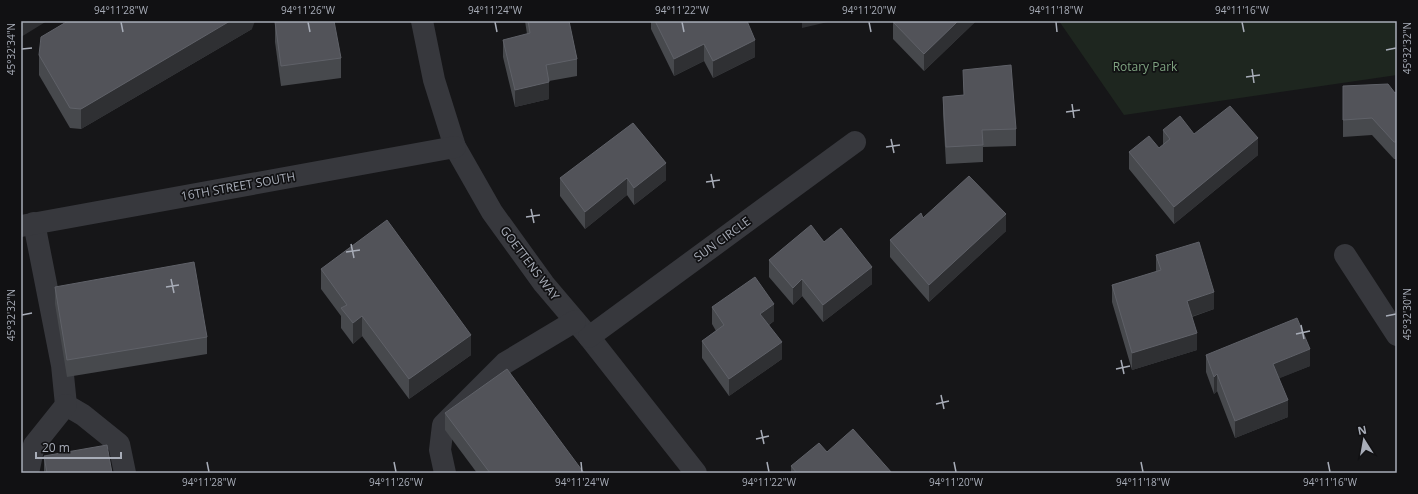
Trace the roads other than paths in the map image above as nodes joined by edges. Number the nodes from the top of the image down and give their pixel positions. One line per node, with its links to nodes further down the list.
1 (422, 21): 3 (street, GOETTENS WAY)
2 (855, 142): 6 (street, SUN CIRCLE)
3 (455, 146): 4 (street, 16TH STREET SOUTH); 6 (street, GOETTENS WAY)
4 (27, 224): 8 (street)
5 (1345, 256): 7 (street)
6 (582, 329): 11 (street, SUN CIRCLE); 12 (street, GOETTENS WAY)
7 (1397, 335)
8 (66, 405): 9 (street); 10 (street)
9 (28, 473)
10 (125, 473)
11 (445, 473)
12 (696, 473)

